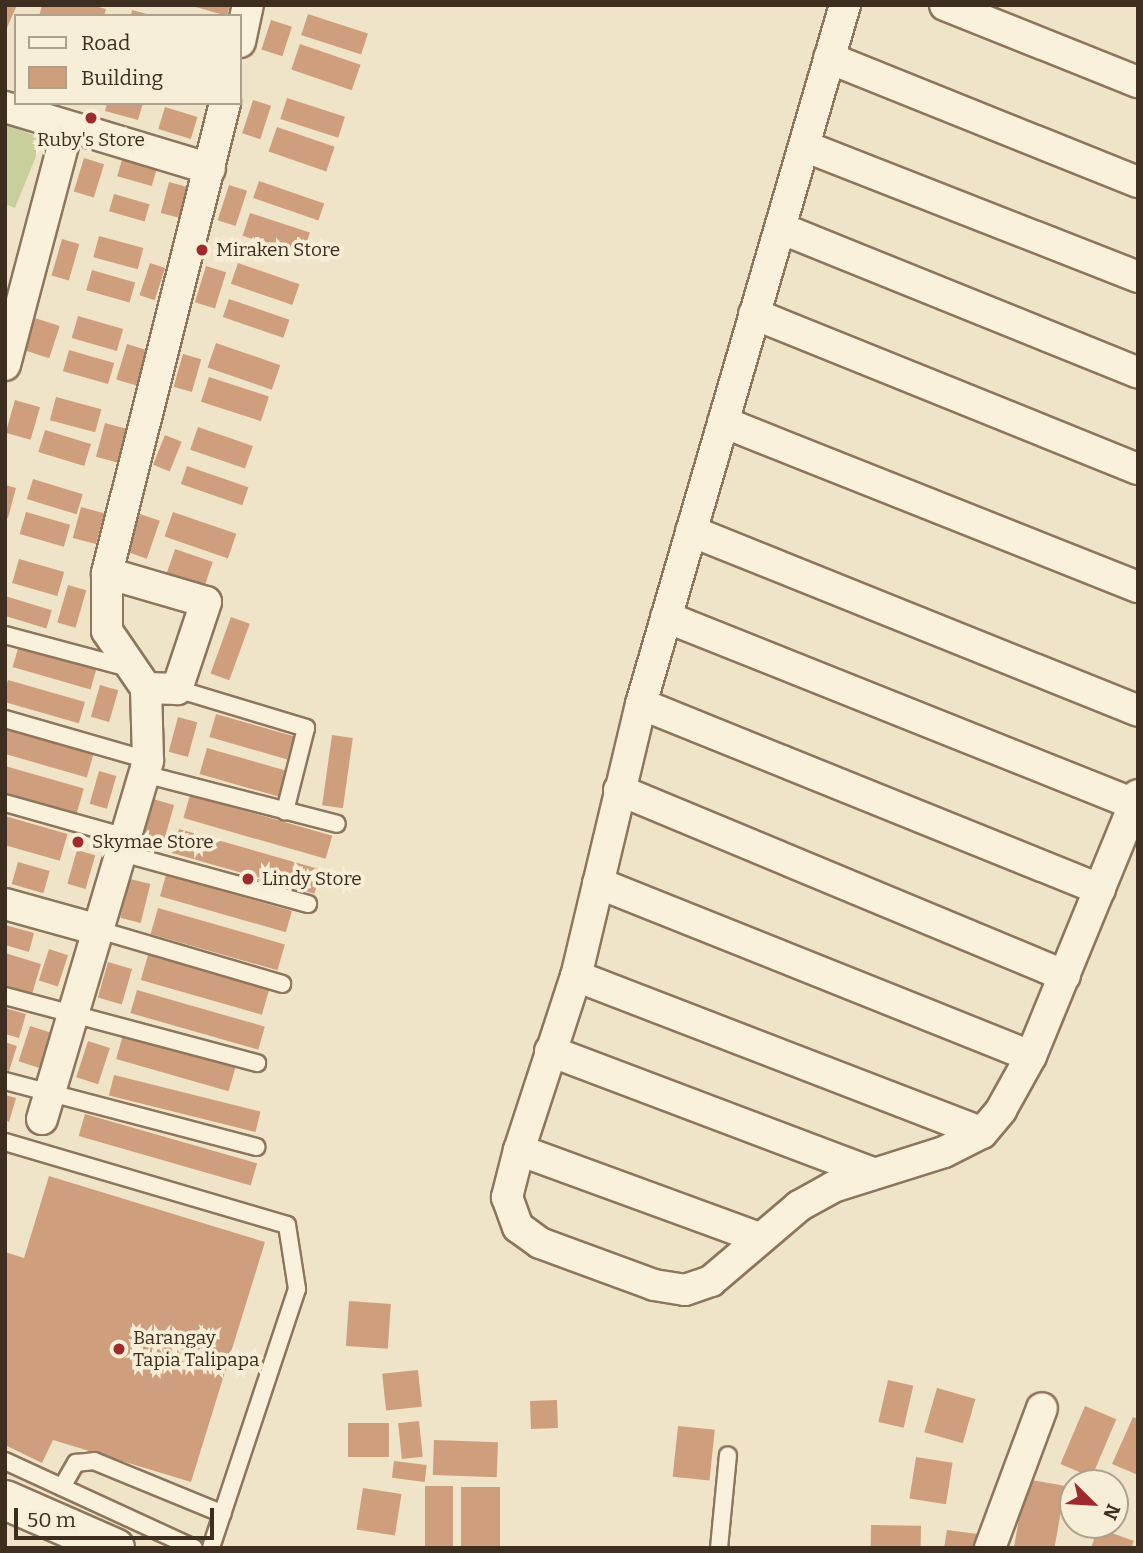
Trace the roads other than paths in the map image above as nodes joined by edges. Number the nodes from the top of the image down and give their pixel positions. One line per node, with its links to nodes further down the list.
1 (248, 5): 4 (street)
2 (845, 5): 5 (street)
3 (945, 5): 6 (street)
4 (242, 33)
5 (829, 58): 10 (street); 12 (street)
6 (1138, 82)
7 (225, 105): 11 (street)
8 (5, 107): 9 (street)
9 (68, 127): 11 (street); 16 (street)
10 (804, 146): 13 (street); 14 (street)
11 (210, 169): 21 (street)
12 (1138, 182)
13 (780, 228): 15 (street); 17 (street)
14 (1138, 277)
15 (754, 314): 18 (street); 19 (street)
16 (5, 365)
17 (1138, 373)
18 (723, 422): 20 (street); 22 (street)
19 (1138, 469)
20 (691, 531): 23 (street); 28 (street)
21 (107, 573): 25 (street); 26 (street)
22 (1138, 587)
23 (666, 617): 27 (street); 32 (street)
24 (5, 635): 25 (lane)
25 (138, 678): 26 (street); 30 (street)
26 (177, 689): 34 (lane)
27 (641, 704): 31 (street); 38 (street)
28 (1138, 711)
29 (5, 719): 30 (lane)
30 (146, 767): 34 (lane); 36 (street)
31 (619, 790): 37 (street); 43 (street)
32 (1136, 799): 38 (street)
33 (5, 803): 36 (lane)
34 (285, 811): 35 (lane)
35 (337, 824)
36 (124, 845): 40 (lane); 41 (street)
37 (598, 883): 42 (street); 48 (street)
38 (1100, 889): 43 (street)
39 (5, 904): 41 (street)
40 (308, 904)
41 (99, 930): 44 (lane); 46 (street)
42 (576, 976): 47 (street); 52 (street)
43 (1065, 976): 48 (street)
44 (282, 984)
45 (5, 996): 46 (lane)
46 (74, 1015): 49 (lane); 51 (street)
47 (550, 1051): 55 (street); 56 (street)
48 (1031, 1056): 52 (street)
49 (257, 1063)
50 (5, 1081): 51 (lane)
51 (46, 1106): 54 (lane)
52 (982, 1133): 56 (street)
53 (5, 1142): 63 (lane)
54 (257, 1147)
55 (519, 1150): 57 (street); 57 (street)
56 (873, 1173): 57 (street)
57 (760, 1238)
58 (1042, 1408): 68 (street)
59 (728, 1455): 67 (lane)
60 (5, 1461): 61 (lane)
61 (62, 1487): 63 (lane); 65 (lane)
62 (5, 1500): 64 (main road)
63 (223, 1514): 66 (lane)
64 (115, 1548)
65 (194, 1548)
66 (211, 1548)
67 (719, 1548)
68 (990, 1548)

